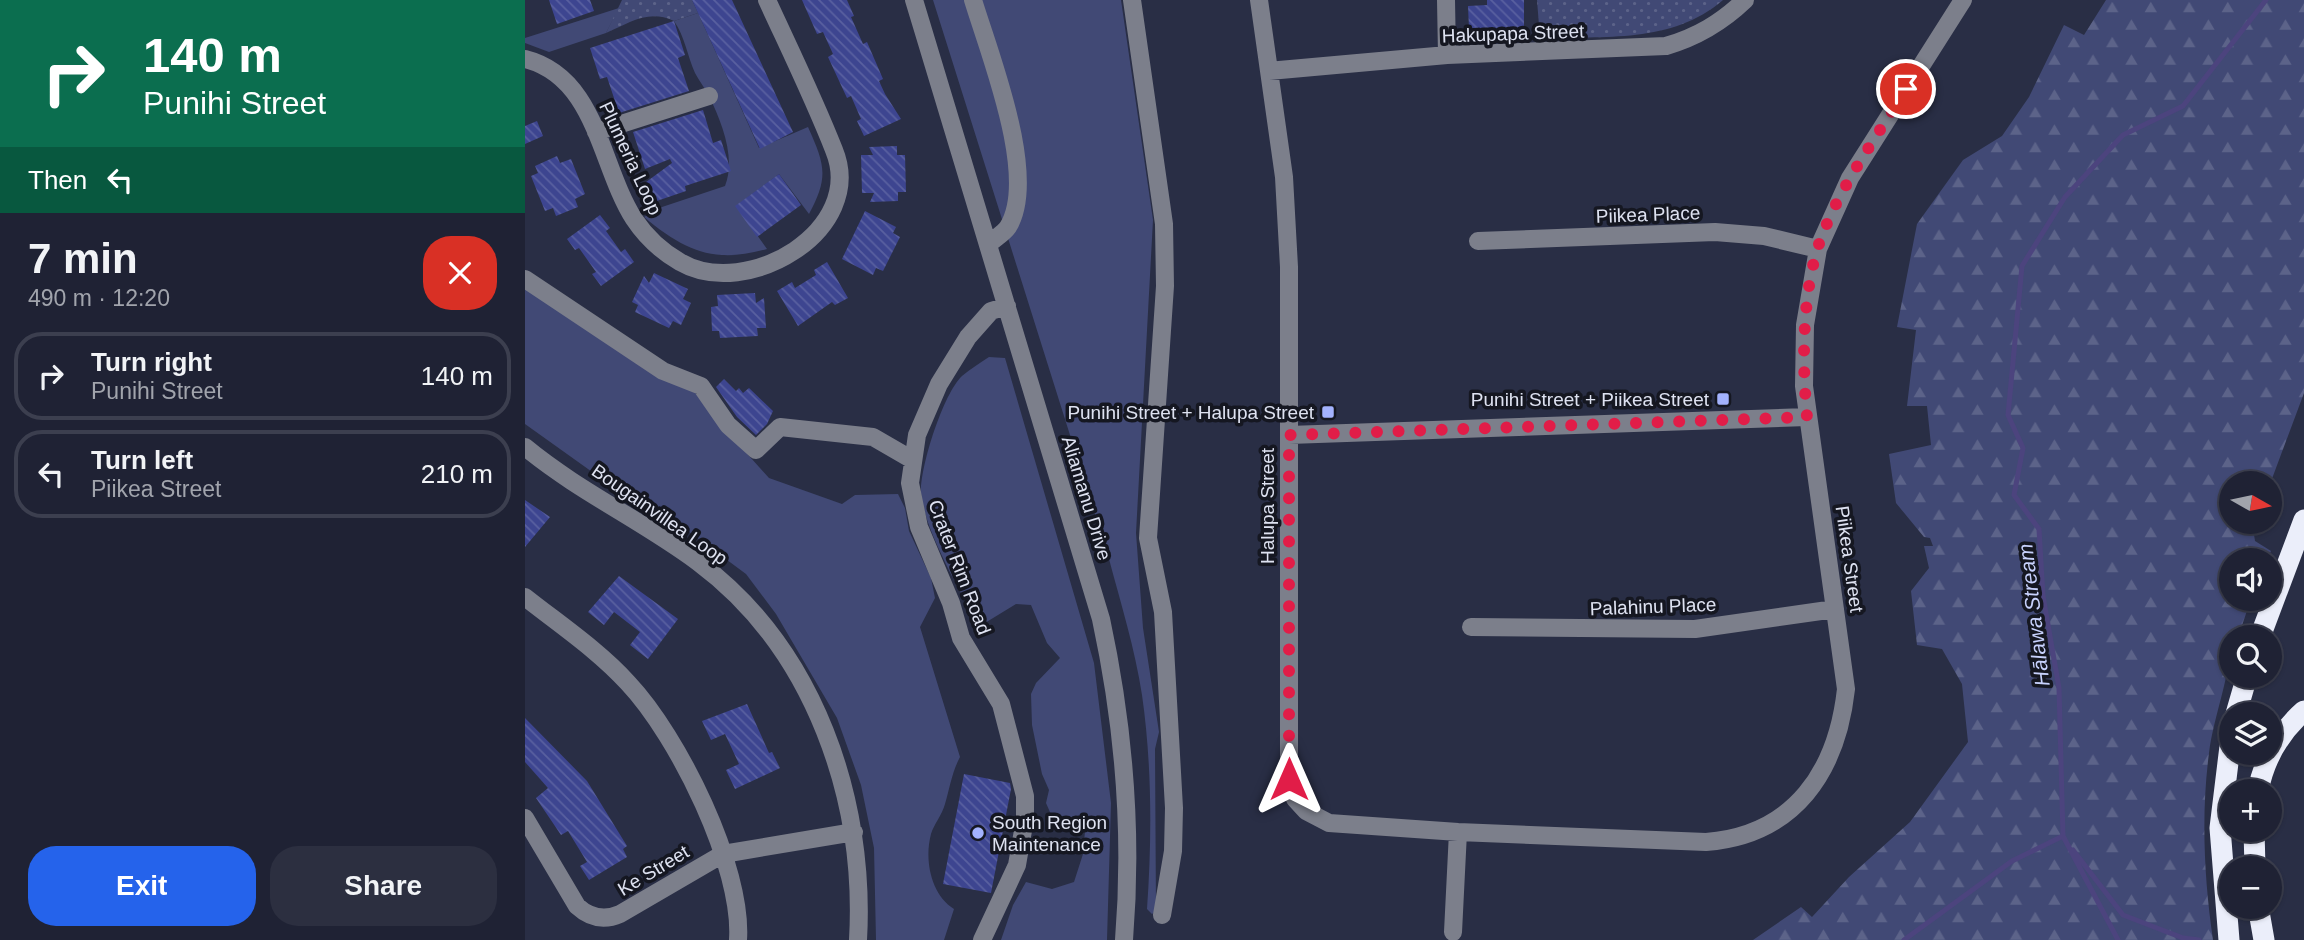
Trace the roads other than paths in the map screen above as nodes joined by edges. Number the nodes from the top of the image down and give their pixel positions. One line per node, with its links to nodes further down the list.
1 (767, 0): 13 (street, Plumeria Loop)
2 (914, 0): 15 (street, Aliamanu Drive)
3 (973, 0): 15 (street)
4 (1132, 0): 35 (street)
5 (1259, 0): 11 (street, Halupa Street)
6 (1446, 0): 9 (street)
7 (1745, 0): 9 (street, Hakupapa Street)
8 (1963, 0): 16 (street, Piikea Street)
9 (1447, 55): 11 (street, Hakupapa Street)
10 (525, 59): 13 (street, Plumeria Loop)
11 (1269, 71): 20 (street, Halupa Street)
12 (709, 96): 13 (street)
13 (596, 132)
14 (1478, 241): 16 (street, Piikea Place)
15 (988, 245): 18 (street, Aliamanu Drive)
16 (1818, 249): 19 (street, Piikea Street)
17 (525, 279): 22 (street)
18 (1007, 306): 22 (street, Crater Rim Road); 41 (street, Aliamanu Drive)
19 (1807, 417): 20 (street); 25 (street, Piikea Street)
20 (1289, 435): 33 (street, Halupa Street)
21 (525, 447): 32 (street, Bougainvillea Loop)
22 (911, 459): 40 (street, Crater Rim Road)
23 (2304, 520): 26 (highway)
24 (525, 597): 34 (street)
25 (1835, 609): 27 (street, Palahinu Place); 33 (street, Piikea Street)
26 (2265, 625)
27 (1471, 627)
28 (2304, 710): 30 (highway)
29 (2228, 765): 42 (highway)
30 (2262, 779)
31 (525, 818): 34 (street, Ke Street)
32 (854, 832): 34 (street, Ke Street); 39 (street, Bougainvillea Loop)
33 (1458, 832): 37 (street)
34 (723, 855): 38 (street)
35 (1162, 915)
36 (2260, 919): 43 (highway)
37 (1453, 932)
38 (738, 940)
39 (858, 940)
40 (982, 940)
41 (1124, 940)
42 (2229, 940)
43 (2264, 940)

